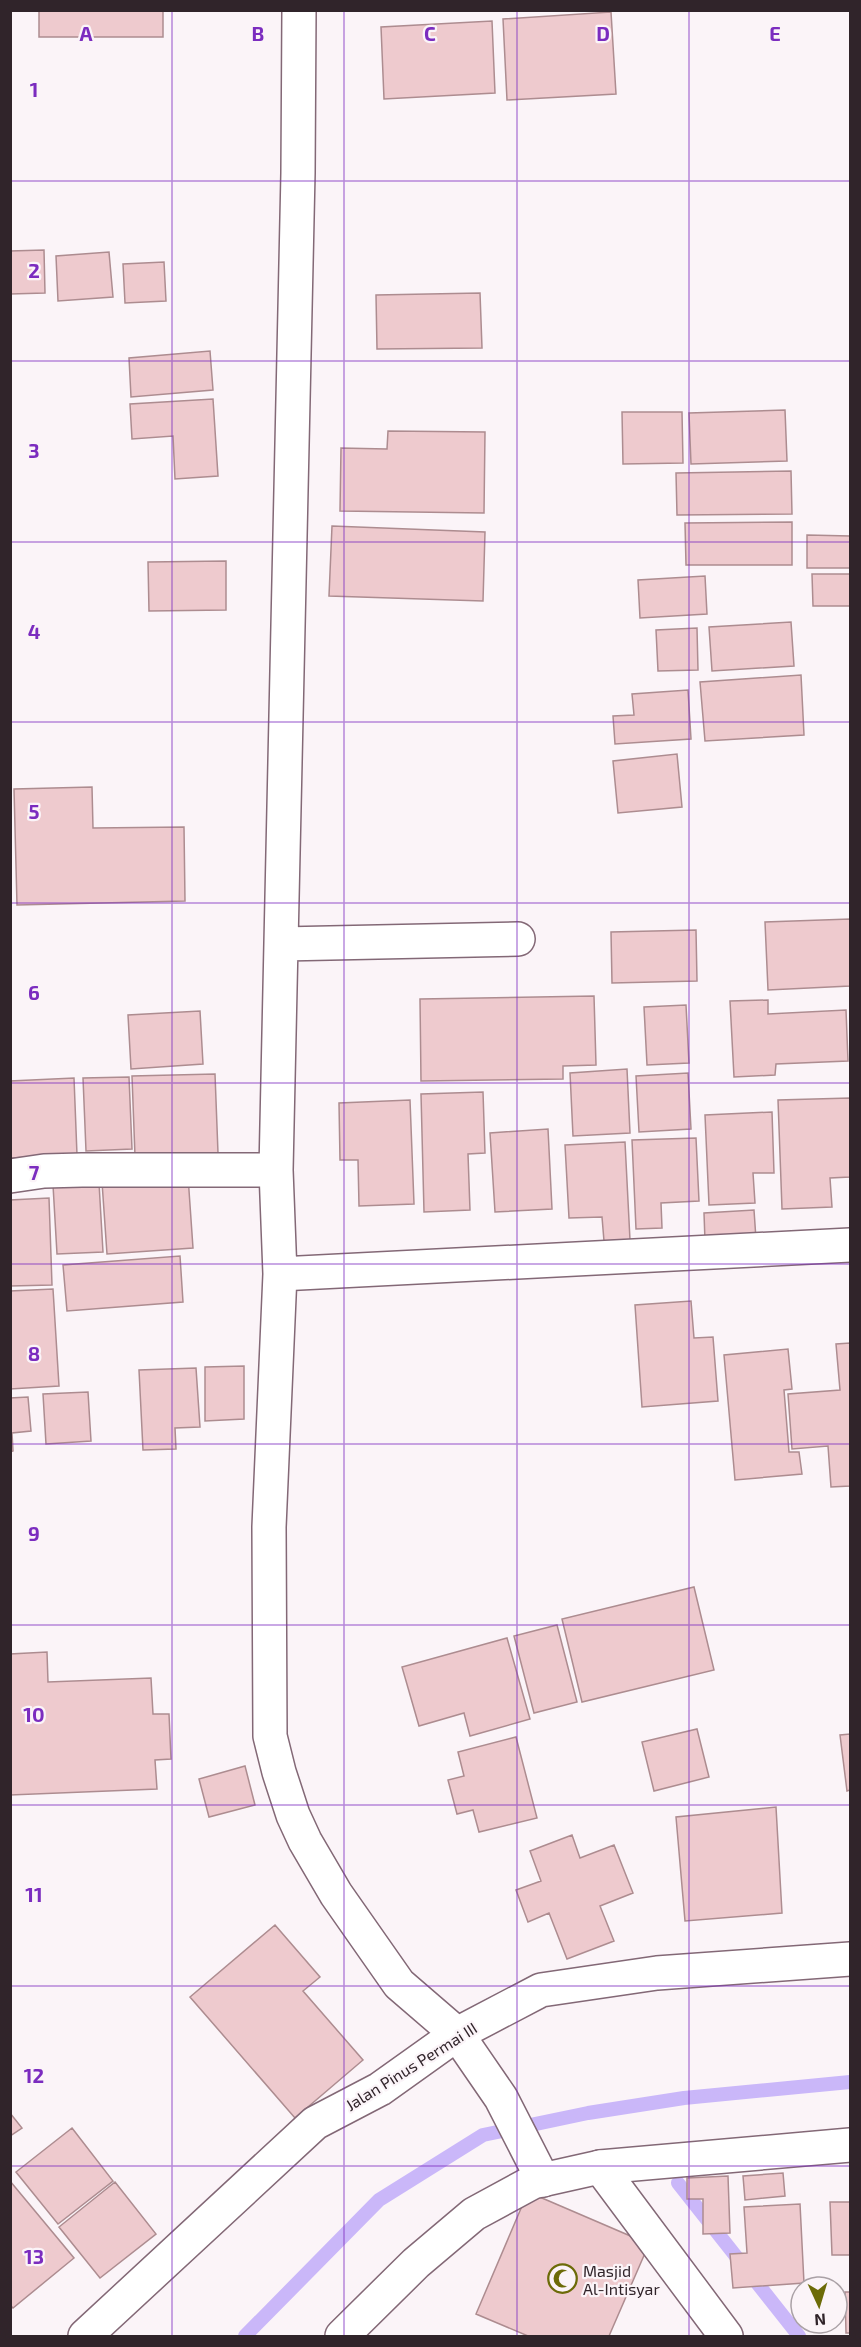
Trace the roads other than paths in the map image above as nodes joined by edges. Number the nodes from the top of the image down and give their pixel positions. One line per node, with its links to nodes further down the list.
1 (299, 10): 3 (street)
2 (518, 939): 3 (street)
3 (282, 944): 4 (street)
4 (276, 1170): 5 (street); 7 (street)
5 (10, 1176)
6 (850, 1245): 7 (street)
7 (280, 1274): 9 (street)
8 (850, 1959): 9 (street, Jalan Pinus Permai III)
9 (457, 2034): 12 (street); 13 (street, Jalan Pinus Permai III)
10 (850, 2145): 11 (street)
11 (600, 2167): 12 (street); 15 (street)
12 (543, 2180): 14 (street)
13 (85, 2337)
14 (342, 2337)
15 (726, 2337)

